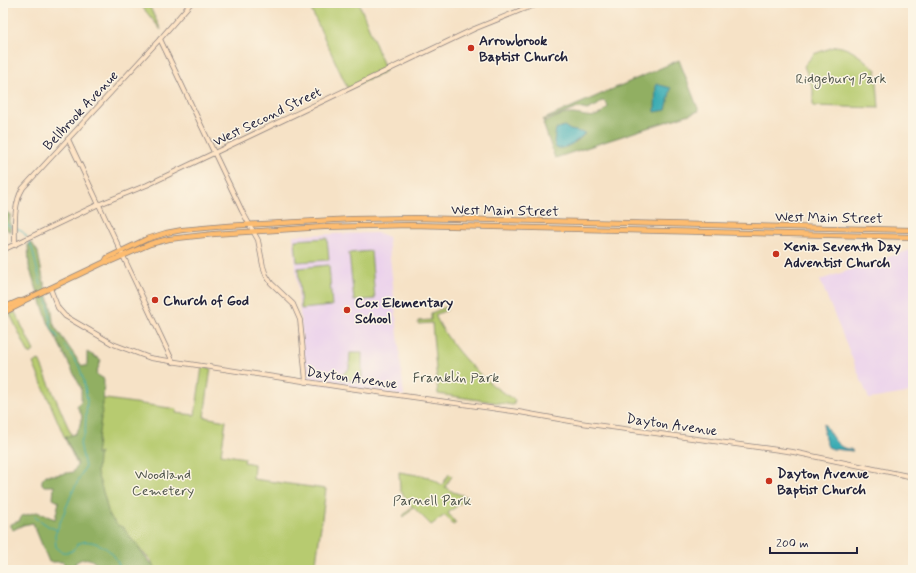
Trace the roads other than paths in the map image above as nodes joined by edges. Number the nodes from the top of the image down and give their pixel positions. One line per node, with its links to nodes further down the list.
1 (191, 3): 3 (main road, Bellbrook Avenue)
2 (542, 3): 5 (main road, West Second Street)
3 (160, 39): 4 (main road, Bellbrook Avenue); 5 (main road)
4 (68, 139): 6 (main road); 11 (main road, Bellbrook Avenue)
5 (214, 153): 6 (main road, West Second Street); 7 (main road)
6 (100, 204): 11 (main road, West Second Street); 13 (main road)
7 (250, 225): 8 (main road, West Main Street); 9 (main road); 13 (main road, West Main Street)
8 (913, 230)
9 (253, 231): 10 (main road, West Main Street); 13 (main road, West Main Street); 19 (main road)
10 (913, 237)
11 (15, 244): 12 (main road, West Second Street)
12 (3, 250)
13 (122, 253): 14 (main road, West Main Street); 18 (main road)
14 (50, 288): 15 (main road, West Main Street); 18 (main road, Dayton Avenue)
15 (23, 301): 16 (main road, West Main Street); 17 (main road, West Main Street)
16 (3, 308)
17 (3, 313)
18 (173, 362): 19 (main road, Dayton Avenue)
19 (306, 382): 20 (main road, Dayton Avenue)
20 (913, 477)

